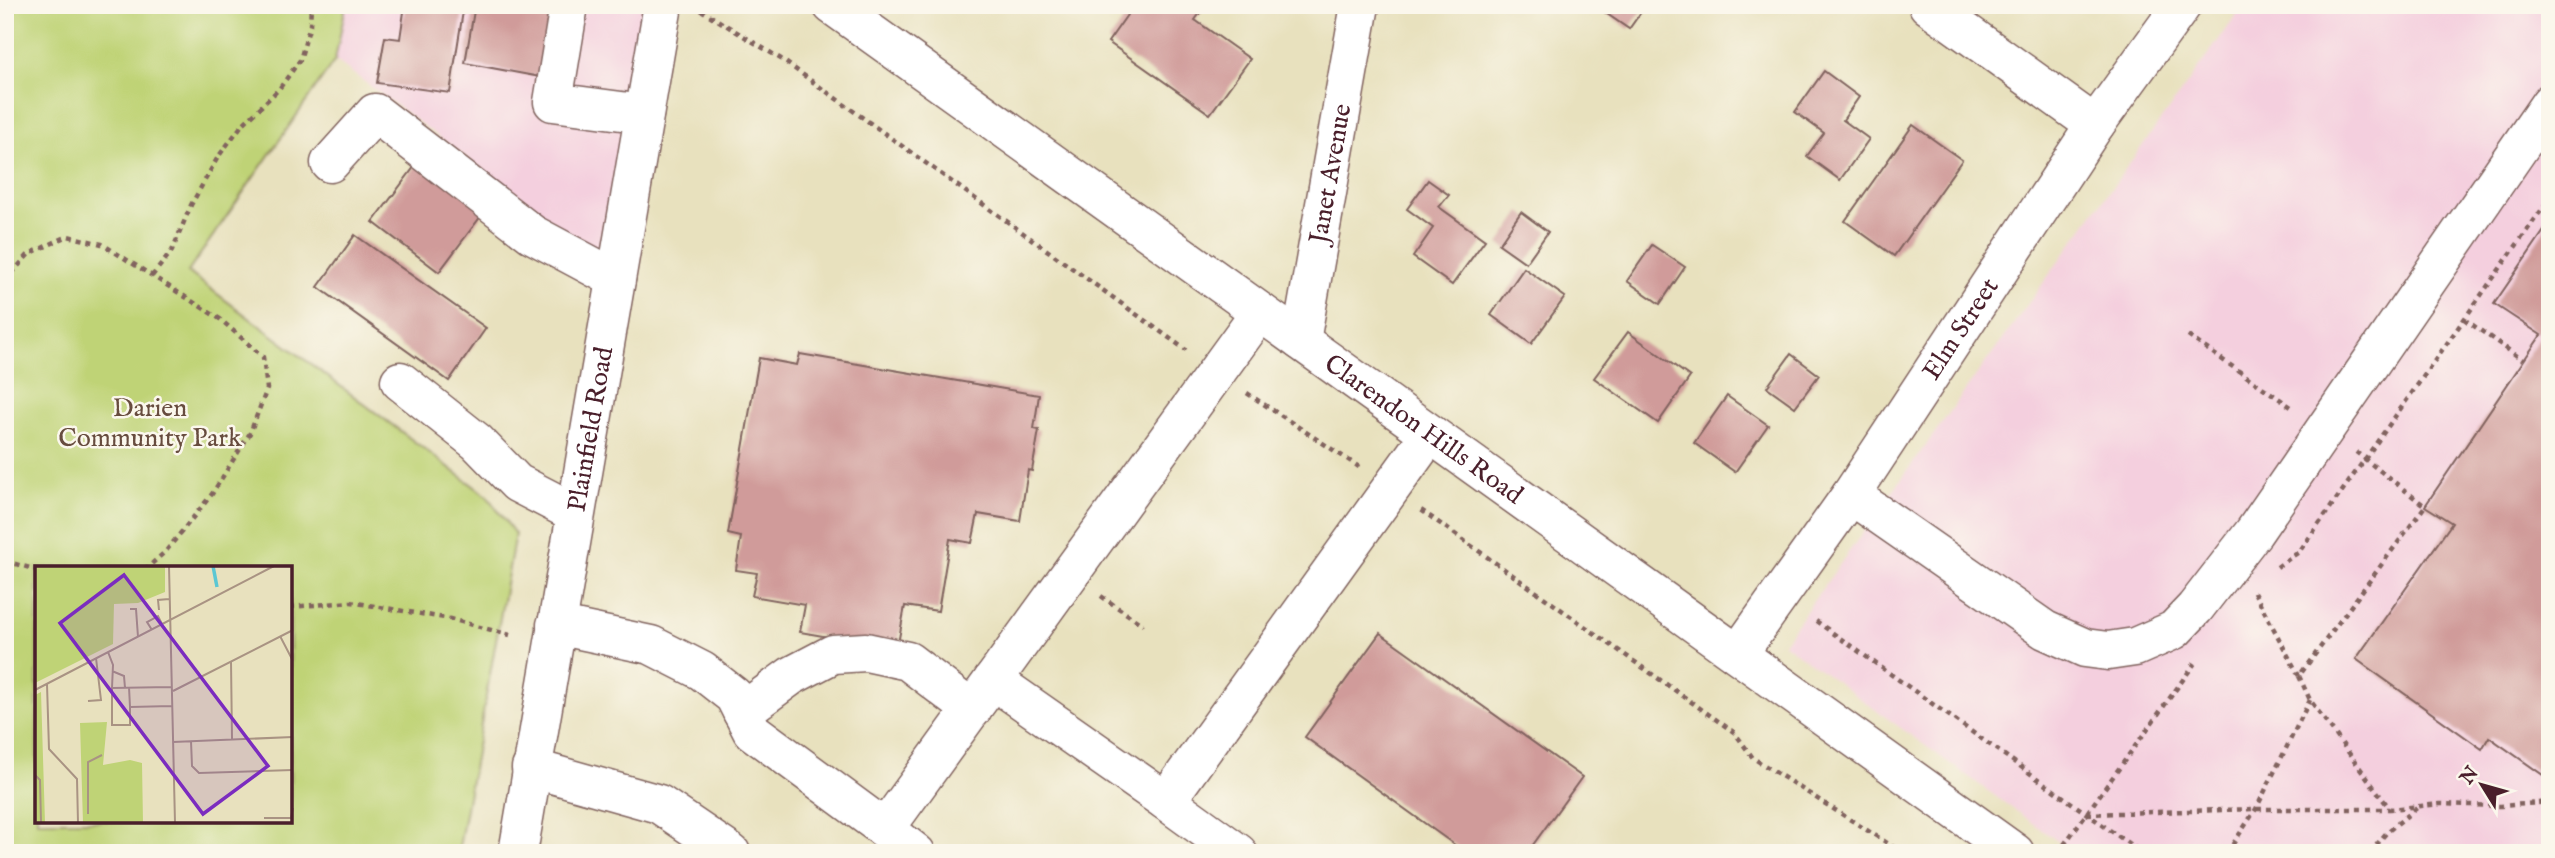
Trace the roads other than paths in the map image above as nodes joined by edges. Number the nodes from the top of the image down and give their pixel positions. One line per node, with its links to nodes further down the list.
1 (569, 5): 8 (street)
2 (663, 5): 8 (street, Plainfield Road)
3 (832, 5): 12 (street, Clarendon Hills Road)
4 (1360, 5): 13 (street, Janet Avenue)
5 (1928, 5): 9 (street)
6 (2182, 5): 9 (street, Elm Street)
7 (2550, 103): 16 (street)
8 (644, 114): 11 (street, Plainfield Road)
9 (2095, 125): 16 (street, Elm Street)
10 (330, 163): 11 (street)
11 (616, 279): 17 (street, Plainfield Road)
12 (1260, 312): 13 (street, Clarendon Hills Road); 20 (street)
13 (1301, 341): 15 (street, Clarendon Hills Road)
14 (400, 381): 17 (street)
15 (1430, 434): 19 (street, Clarendon Hills Road); 23 (street)
16 (1851, 495): 19 (street, Elm Street)
17 (575, 513): 18 (street, Plainfield Road)
18 (556, 625): 21 (street); 22 (street, Plainfield Road)
19 (1738, 654): 29 (street, Clarendon Hills Road)
20 (982, 695): 21 (street); 23 (street); 24 (street)
21 (742, 712): 24 (street)
22 (531, 768): 25 (street, Plainfield Road); 26 (street)
23 (1166, 801): 28 (street)
24 (885, 829): 27 (street)
25 (518, 853)
26 (731, 853)
27 (916, 853)
28 (1238, 853)
29 (2015, 853)

